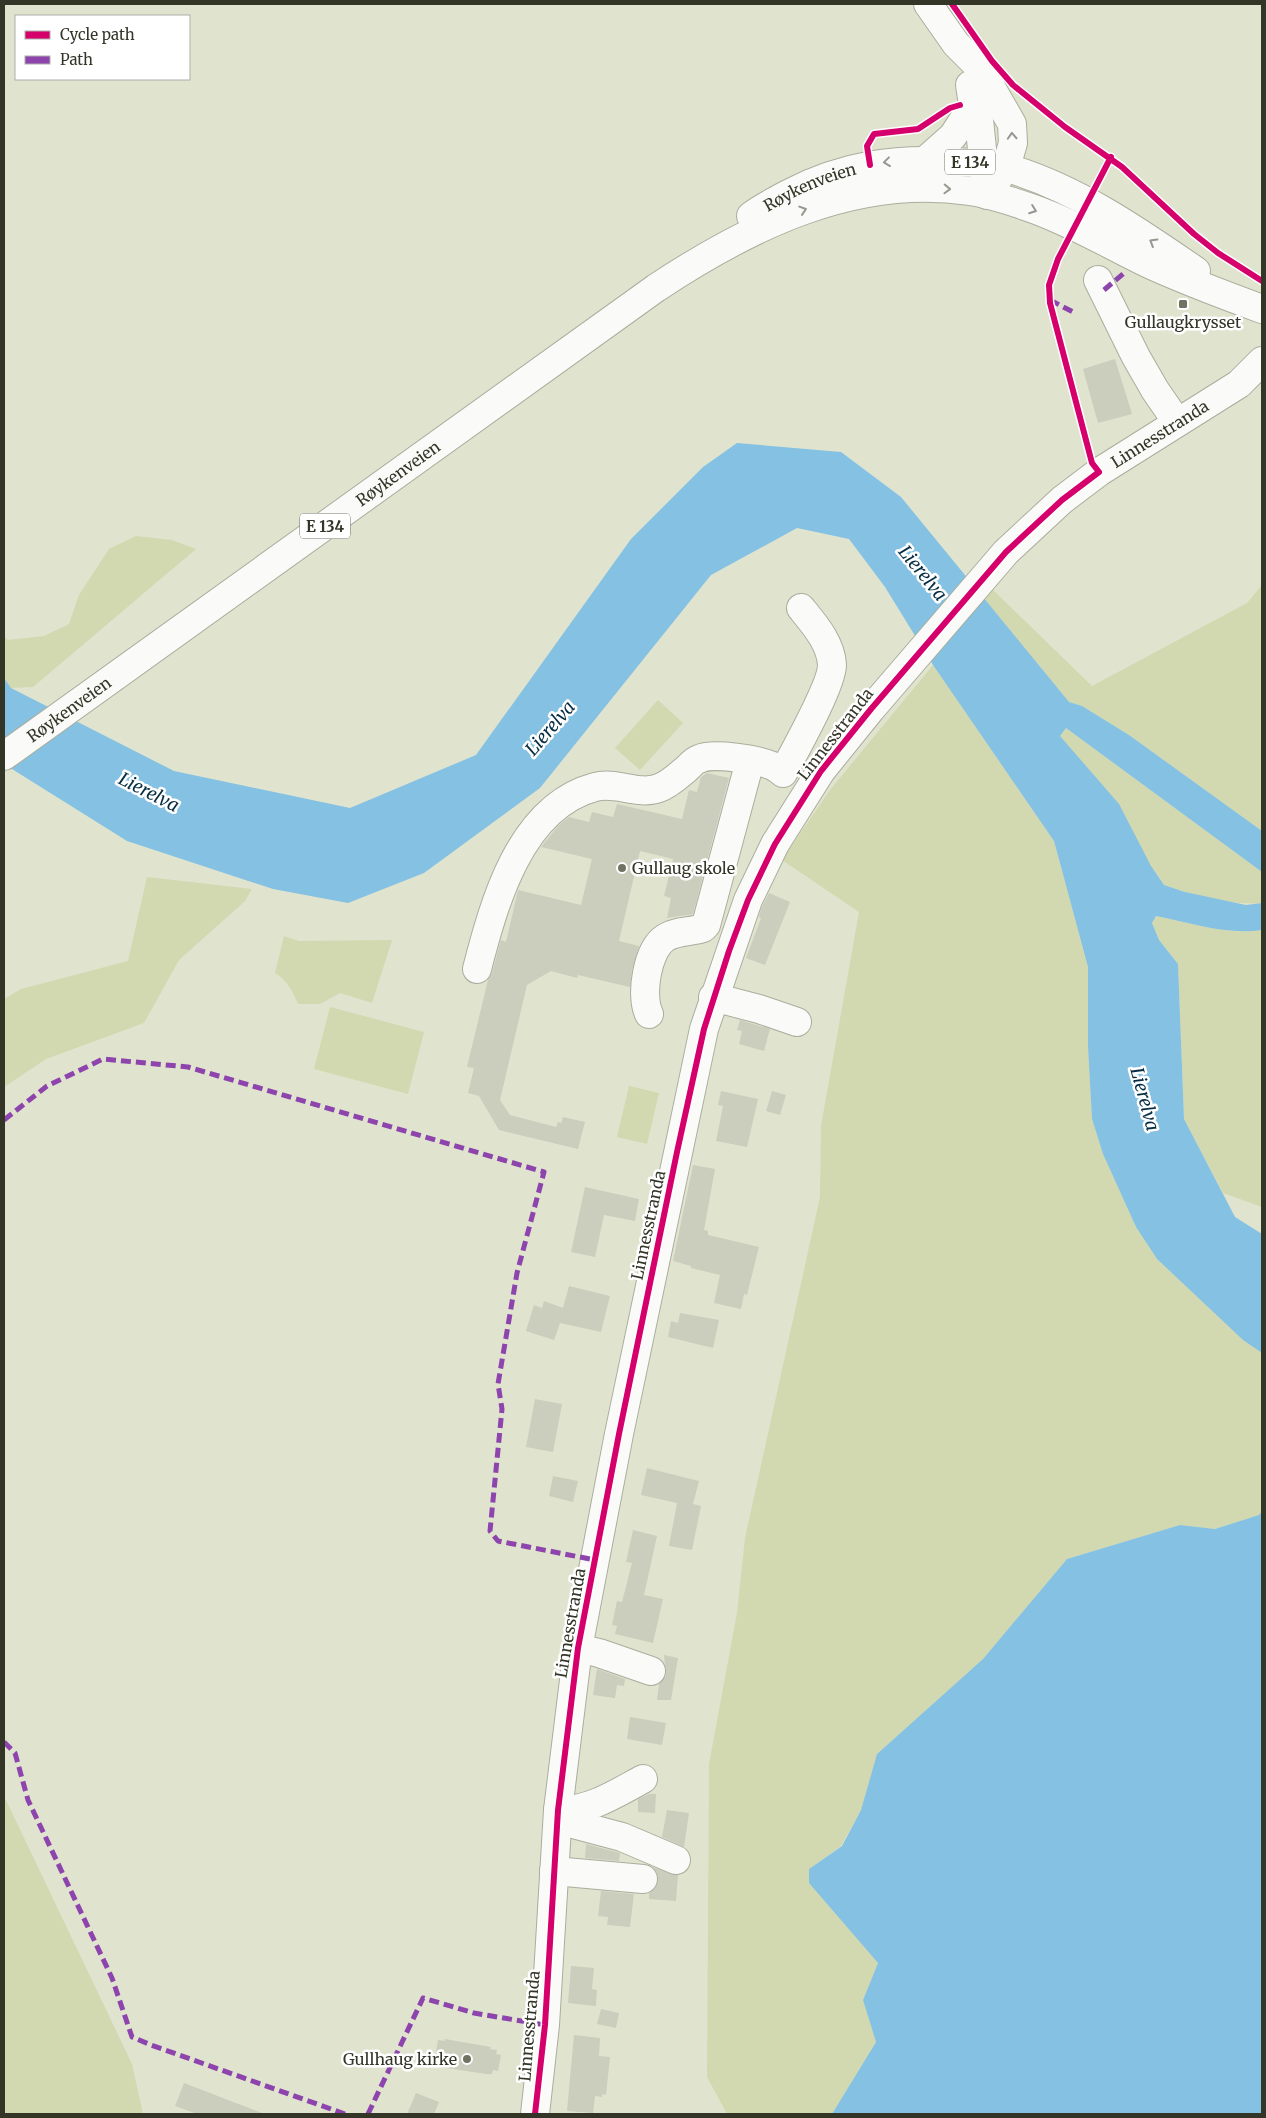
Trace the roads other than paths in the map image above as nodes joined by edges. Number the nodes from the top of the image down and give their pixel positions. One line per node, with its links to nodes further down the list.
1 (928, 4): 2 (main road)
2 (956, 44): 3 (main road); 5 (main road, one-way to 2)
3 (973, 105): 4 (main road, E 134); 5 (main road)
4 (926, 160): 5 (main road, Røykenveien / E 134); 7 (main road, Røykenveien / E 134, one-way to 7)
5 (994, 165): 6 (main road); 9 (main road, Røykenveien / E 134, one-way to 5)
6 (987, 195): 7 (main road, Røykenveien / E 134, one-way to 6); 9 (main road, Røykenveien / E 134, one-way to 9)
7 (696, 262): 14 (main road, Røykenveien / E 134)
8 (1098, 280): 12 (main road)
9 (1236, 299): 10 (main road, Røykenveien / E 134)
10 (1262, 309)
11 (1262, 361): 12 (main road, Linnesstranda)
12 (1176, 422): 17 (main road, Linnesstranda)
13 (801, 608): 15 (main road)
14 (4, 756)
15 (750, 761): 16 (main road); 18 (main road)
16 (477, 969)
17 (713, 997): 19 (main road); 20 (main road, Linnesstranda)
18 (649, 1014)
19 (797, 1022)
20 (578, 1648): 21 (main road); 23 (main road, Linnesstranda)
21 (651, 1671)
22 (642, 1779): 23 (main road)
23 (558, 1815): 24 (main road); 25 (main road, Linnesstranda)
24 (676, 1860)
25 (554, 1871): 26 (main road); 27 (main road, Linnesstranda)
26 (643, 1879)
27 (535, 2114)

